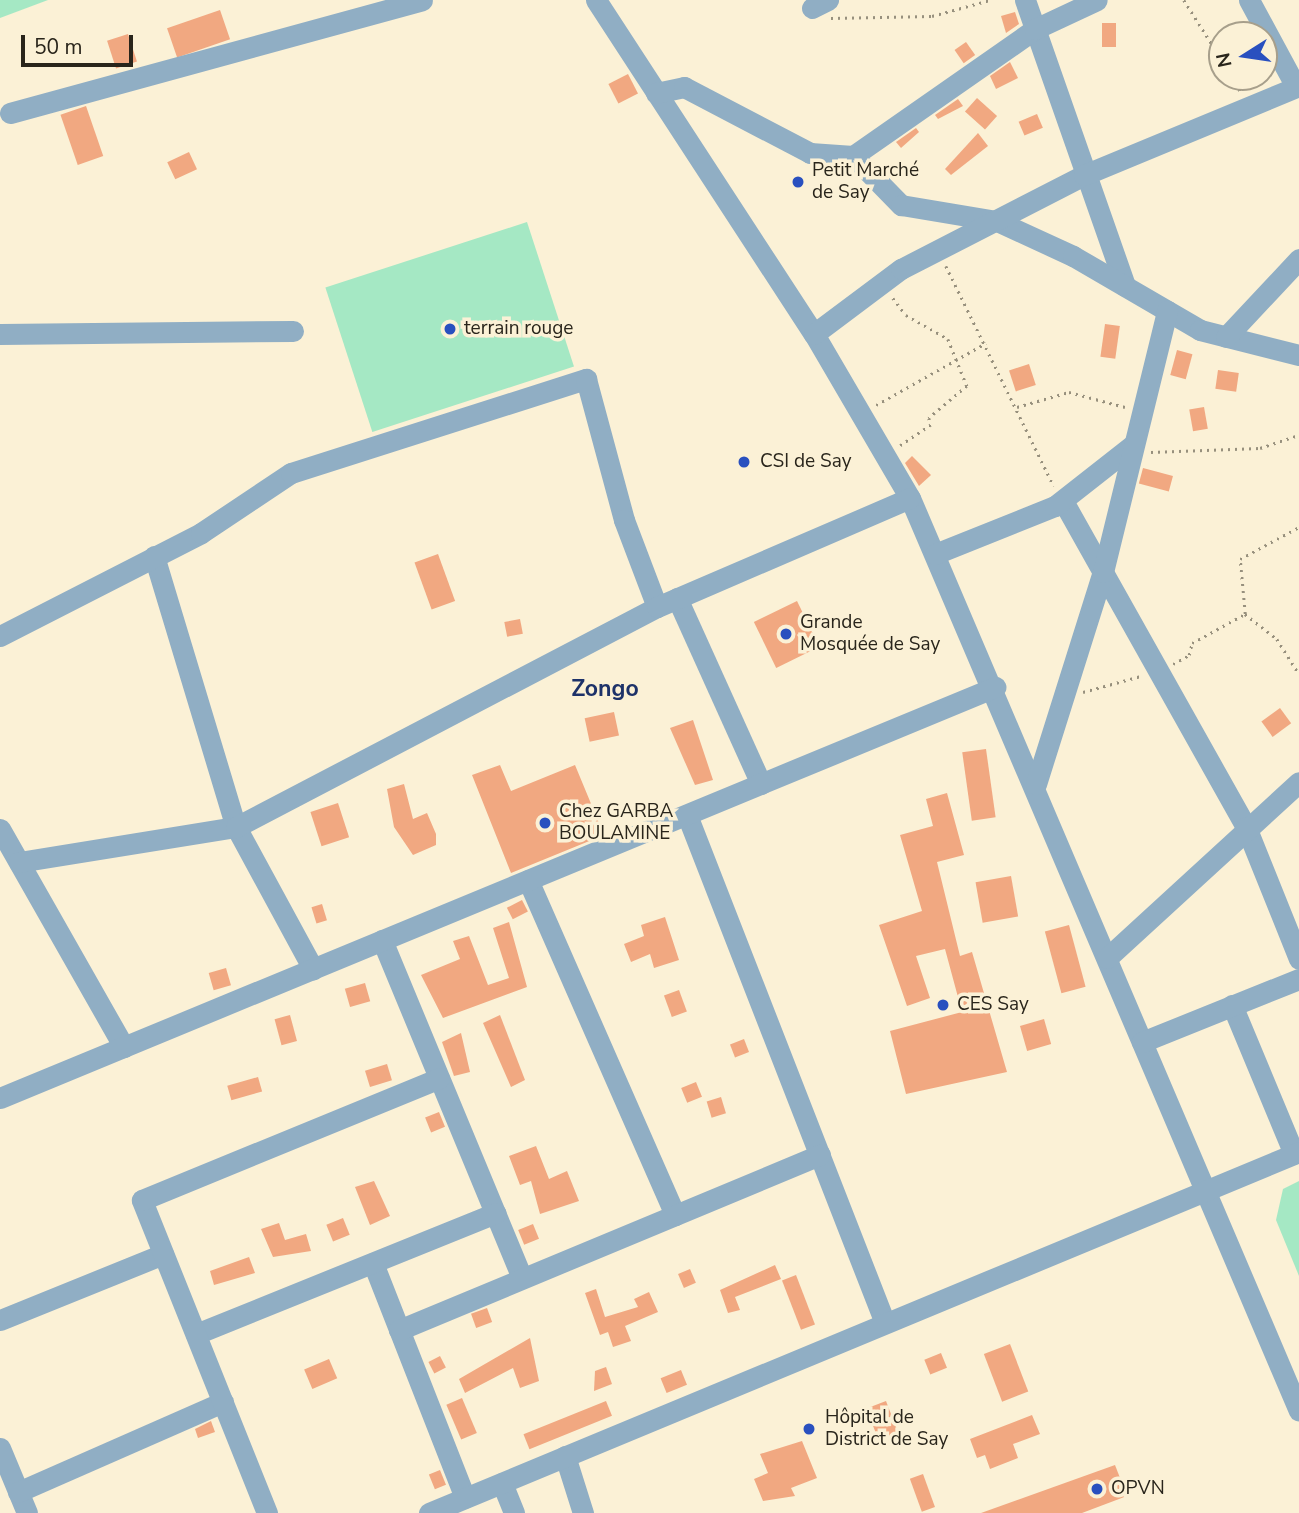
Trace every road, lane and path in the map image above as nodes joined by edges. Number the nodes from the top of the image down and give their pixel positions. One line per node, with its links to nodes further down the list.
1 (422, 0): 13 (street)
2 (596, 0): 12 (street)
3 (990, 0): 8 (path)
4 (1025, 0): 9 (street)
5 (1097, 0): 9 (street)
6 (1184, 0): 10 (path)
7 (1249, 0): 11 (street)
8 (820, 4)
9 (1035, 29): 14 (street); 15 (street)
10 (1208, 38)
11 (1298, 87): 15 (street)
12 (656, 93): 14 (street); 24 (street)
13 (10, 113)
14 (853, 156): 16 (street)
15 (1084, 176): 16 (street); 20 (street)
16 (997, 221): 17 (street); 20 (street)
17 (937, 251): 19 (street); 26 (path)
18 (1299, 259): 25 (street)
19 (886, 281): 24 (street); 27 (path)
20 (1125, 286): 21 (street)
21 (1167, 311): 25 (street); 30 (street)
22 (293, 331): 23 (street)
23 (0, 334)
24 (814, 334): 31 (street)
25 (1226, 337): 28 (street)
26 (986, 343): 27 (path); 29 (path)
27 (958, 358): 31 (path); 34 (path)
28 (1297, 358)
29 (1017, 407): 30 (path); 36 (path)
30 (1143, 412): 33 (street)
31 (862, 415): 34 (street)
32 (1299, 435): 33 (path)
33 (1134, 444): 36 (street); 40 (street)
34 (885, 456): 35 (street)
35 (910, 498): 38 (street); 41 (street)
36 (1063, 501): 38 (street); 40 (street)
37 (1299, 527): 43 (path)
38 (935, 554): 47 (street)
39 (155, 556): 42 (street); 44 (street); 53 (street)
40 (1103, 572): 45 (street); 48 (street)
41 (677, 598): 42 (street); 50 (street)
42 (657, 607): 53 (street)
43 (1245, 614): 45 (path); 46 (path)
44 (0, 636)
45 (1162, 671): 48 (path); 54 (street)
46 (1299, 674)
47 (995, 687): 50 (street); 51 (street)
48 (1063, 697): 51 (street)
49 (1299, 782): 54 (street)
50 (761, 784): 52 (street)
51 (1036, 784): 59 (street)
52 (687, 815): 57 (street); 69 (street)
53 (236, 827): 56 (street); 61 (street)
54 (1246, 827): 59 (street); 60 (street)
55 (0, 829): 56 (street)
56 (19, 862): 65 (street)
57 (528, 880): 58 (street); 72 (street)
58 (382, 940): 61 (street); 66 (street)
59 (1107, 958): 64 (street)
60 (1299, 959)
61 (313, 969): 65 (street)
62 (1299, 979): 63 (street)
63 (1232, 1005): 64 (street); 68 (street)
64 (1142, 1042): 70 (street)
65 (124, 1047): 67 (street)
66 (439, 1078): 71 (street); 73 (street)
67 (0, 1098)
68 (1296, 1153): 70 (street)
69 (820, 1154): 72 (street); 77 (street)
70 (1204, 1191): 77 (street); 81 (street)
71 (495, 1213): 74 (street); 75 (street)
72 (675, 1215): 75 (street)
73 (163, 1254): 76 (street); 79 (street)
74 (373, 1263): 78 (street); 79 (street)
75 (523, 1278): 78 (street)
76 (0, 1320)
77 (885, 1323): 82 (street)
78 (399, 1330): 86 (street)
79 (196, 1334): 80 (street)
80 (223, 1402): 85 (street); 88 (street)
81 (1299, 1411)
82 (565, 1456): 84 (street); 91 (street)
83 (2, 1460): 85 (street)
84 (502, 1483): 86 (street); 90 (street)
85 (18, 1492): 87 (street)
86 (465, 1498): 89 (street)
87 (27, 1513)
88 (267, 1513)
89 (429, 1513)
90 (514, 1513)
91 (583, 1513)

